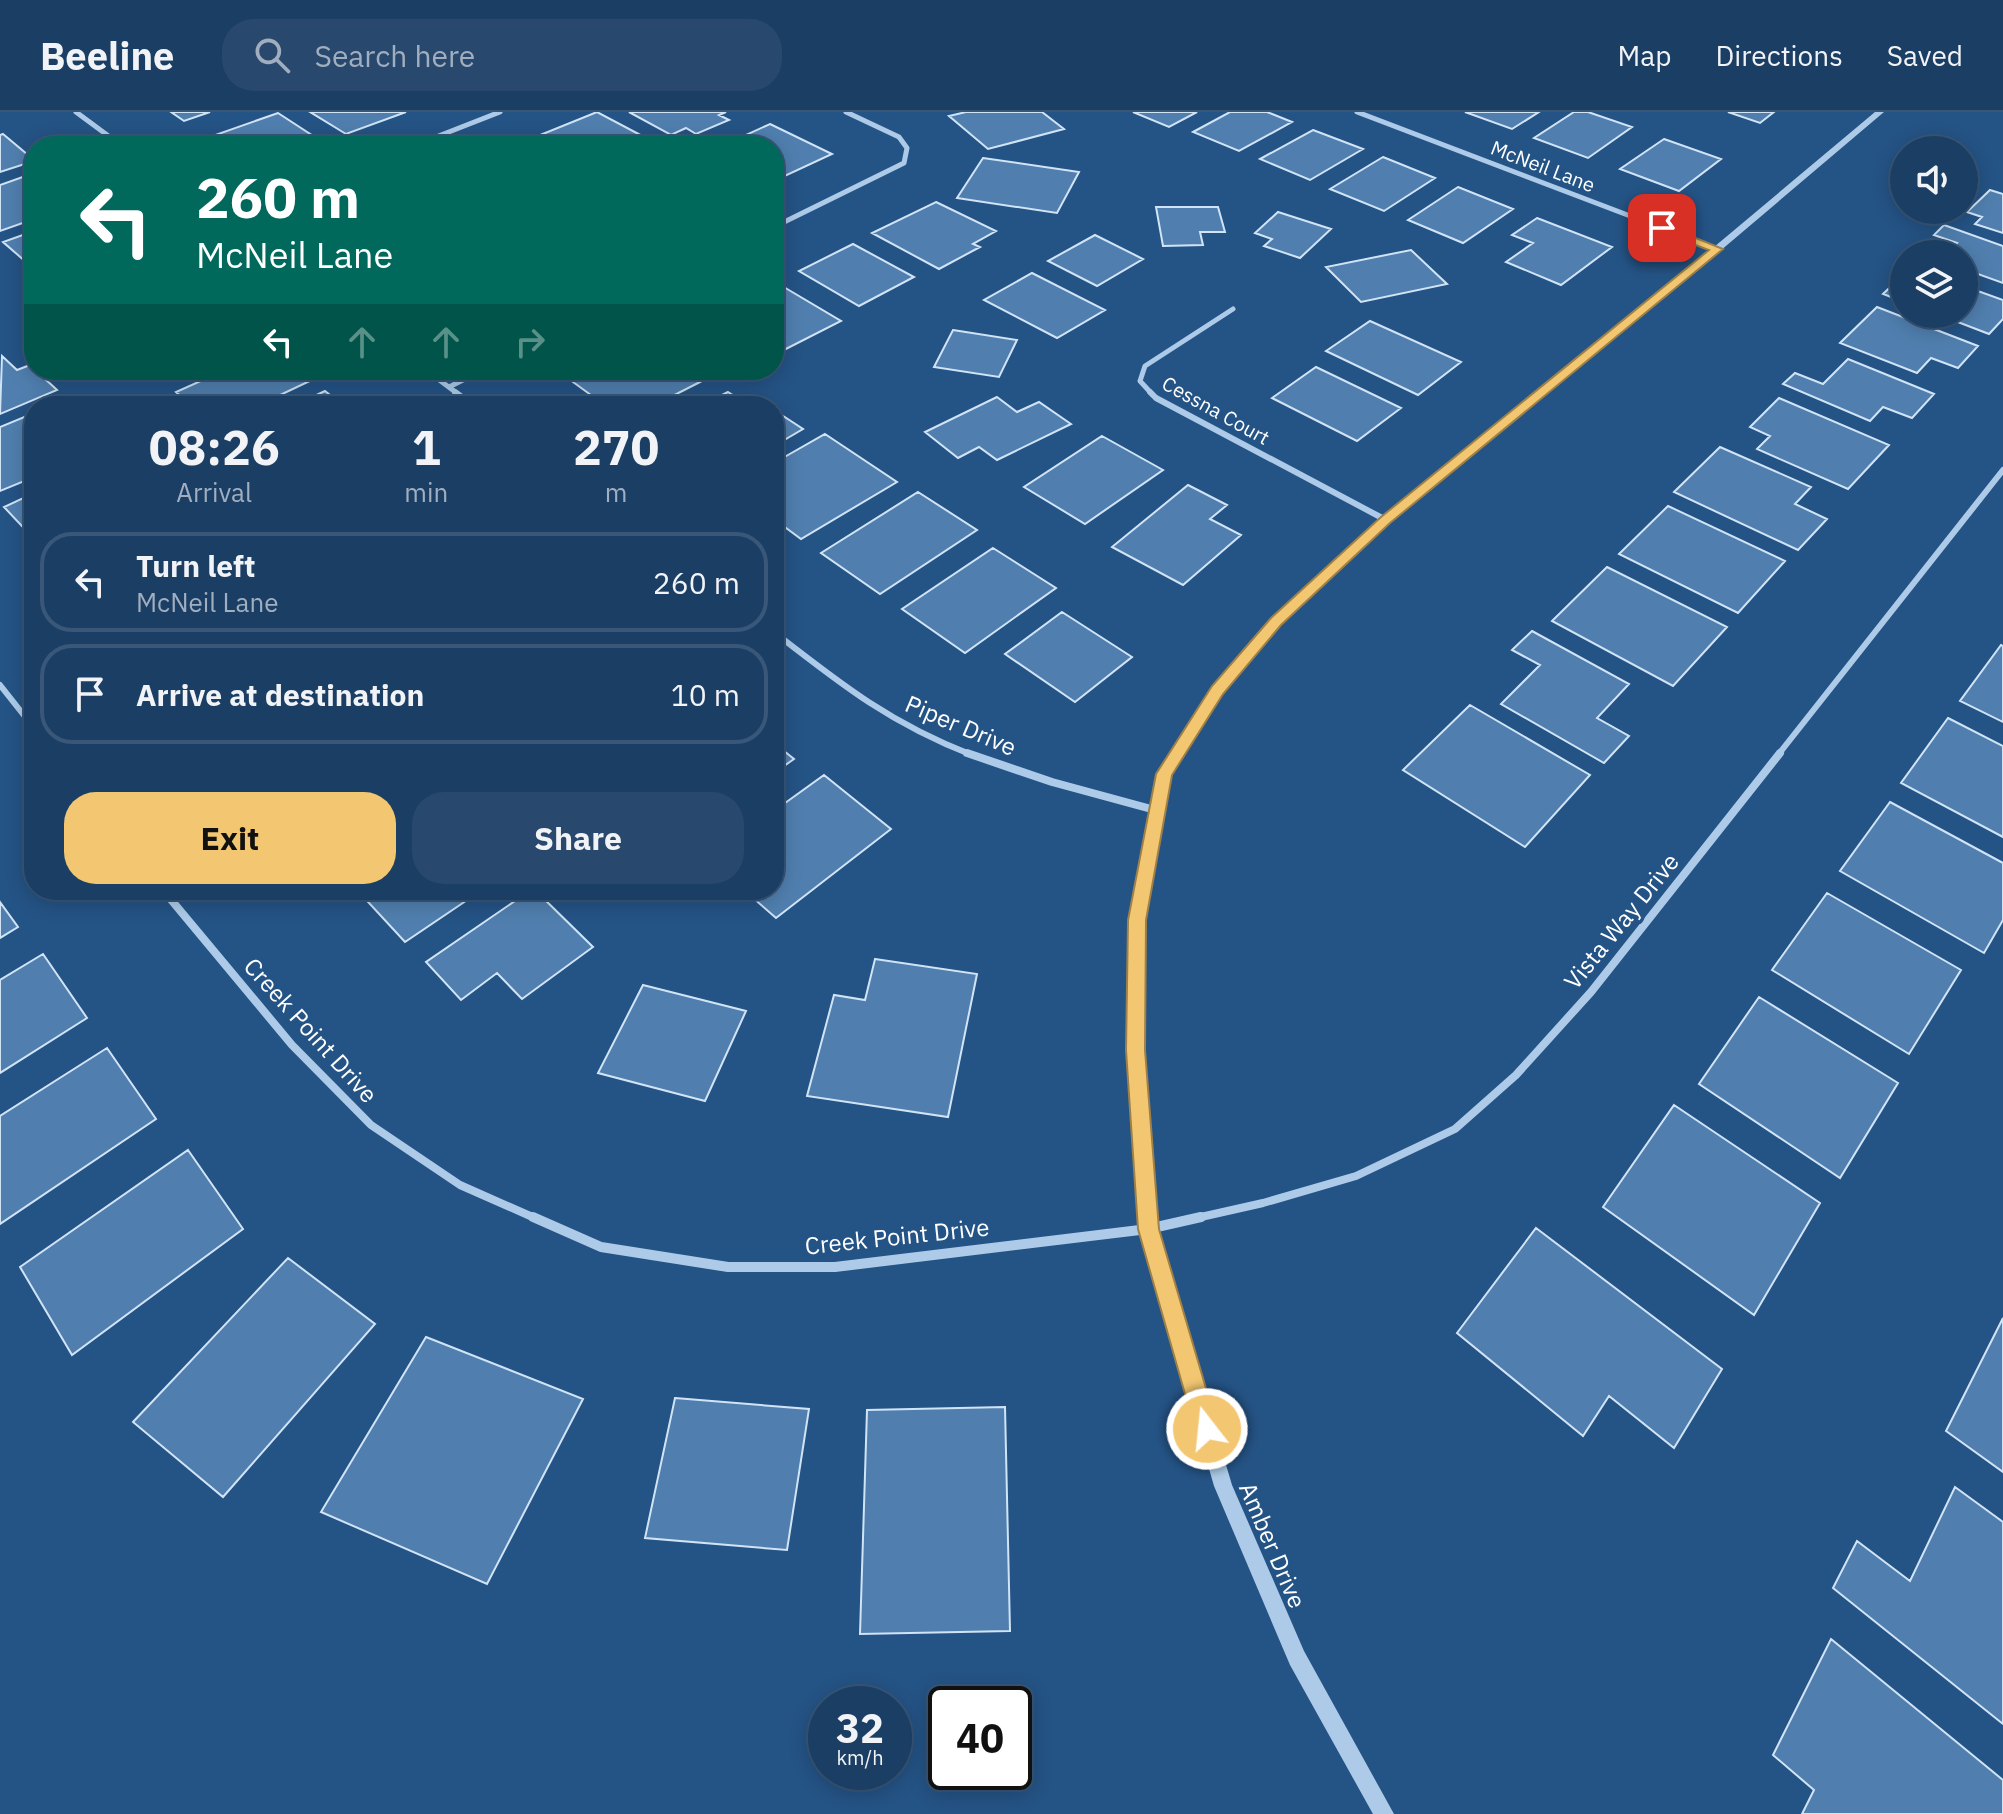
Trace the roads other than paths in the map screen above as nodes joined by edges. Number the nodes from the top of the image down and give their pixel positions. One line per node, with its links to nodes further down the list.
1 (76, 112): 6 (street)
2 (500, 112): 7 (street)
3 (846, 112): 8 (street)
4 (1357, 112): 9 (street, McNeil Lane)
5 (1880, 112): 9 (street, Amber Drive)
6 (108, 136)
7 (439, 136)
8 (784, 222)
9 (1717, 249): 16 (street, Amber Drive)
10 (1233, 309): 16 (street, Cessna Court)
11 (440, 380): 13 (street)
12 (463, 380): 13 (street)
13 (449, 387): 14 (street)
14 (461, 396)
15 (2003, 470): 22 (street, Vista Way Drive)
16 (1386, 520): 20 (street, Amber Drive)
17 (784, 639): 20 (street, Piper Drive)
18 (0, 685): 19 (street)
19 (24, 715)
20 (1155, 810): 22 (street, Amber Drive)
21 (171, 900): 22 (street, Creek Point Drive)
22 (1148, 1229): 23 (street, Amber Drive)
23 (1384, 1814)

